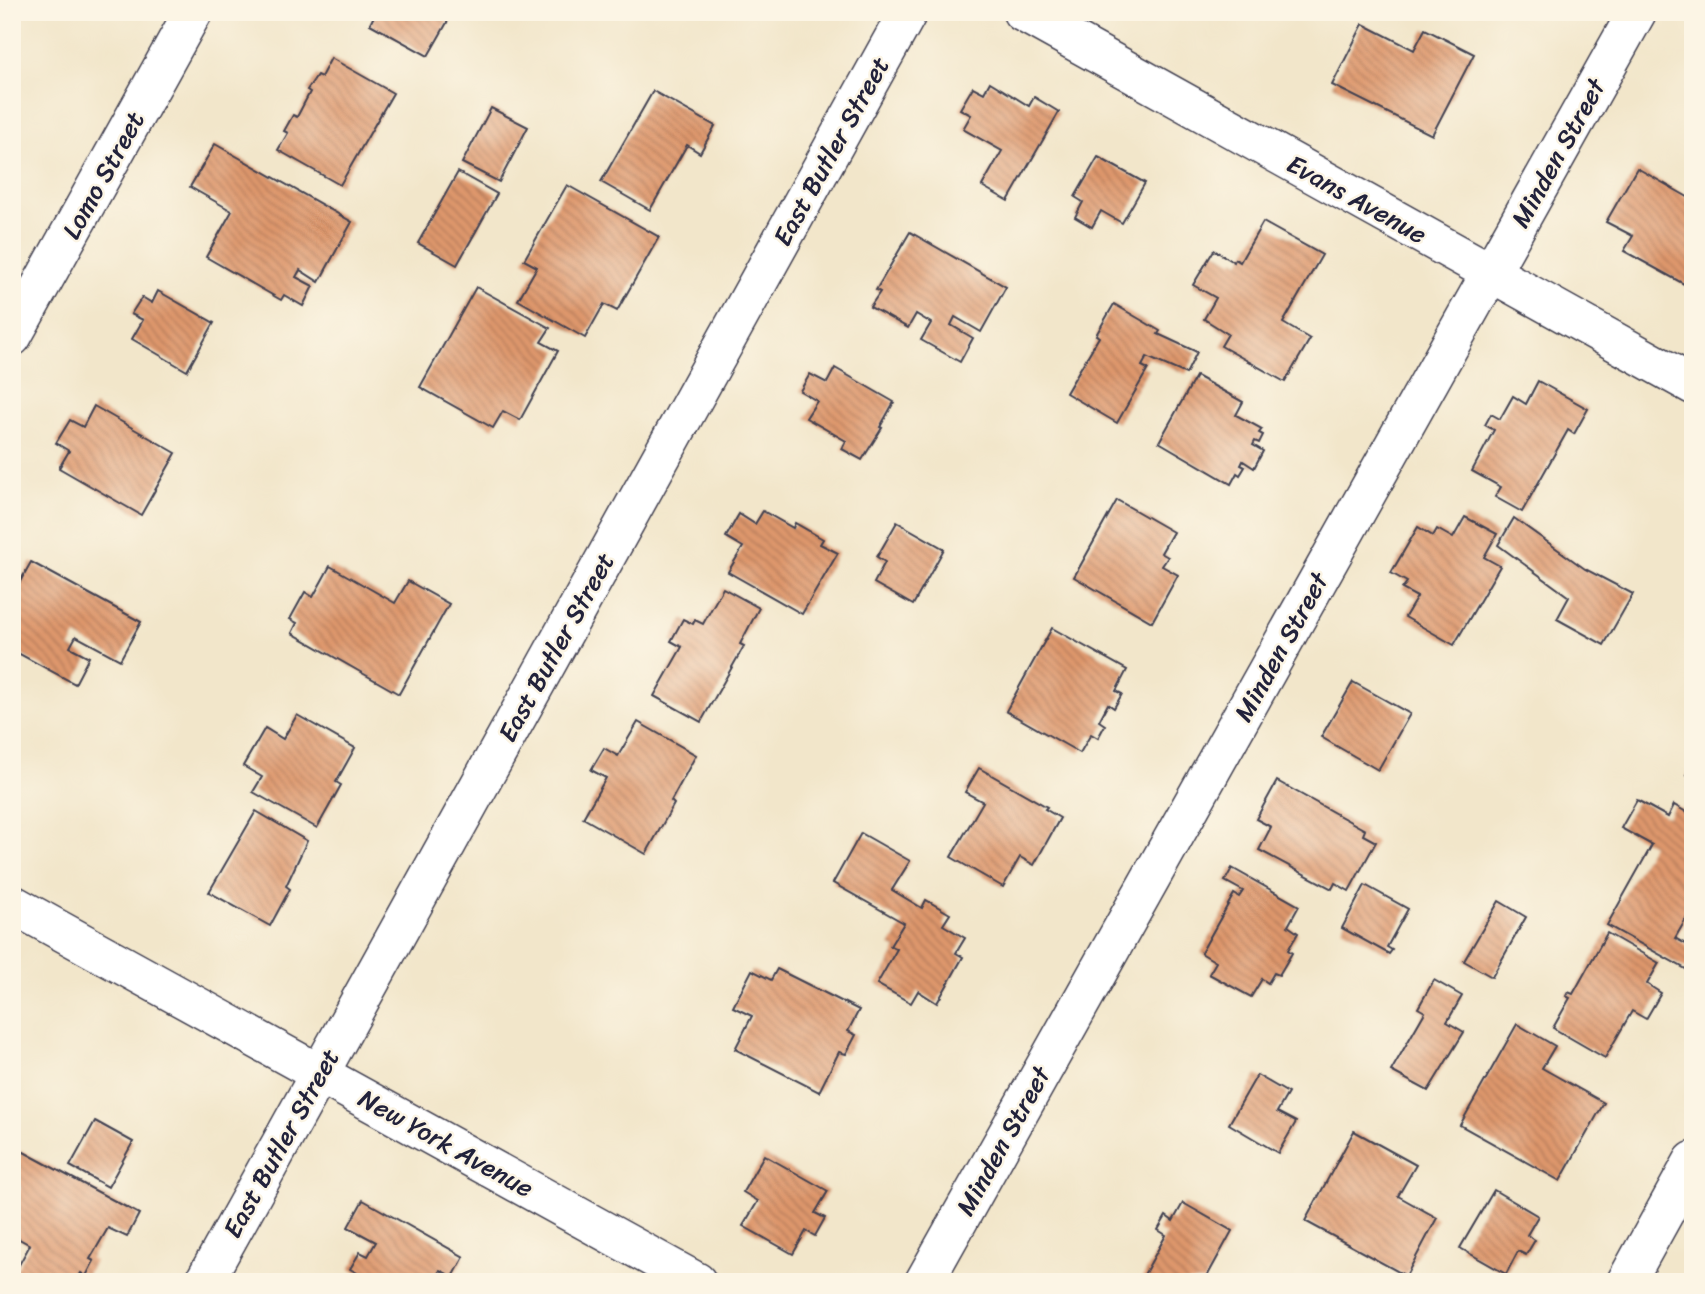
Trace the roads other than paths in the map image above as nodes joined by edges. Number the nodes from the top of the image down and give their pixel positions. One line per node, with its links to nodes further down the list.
1 (194, 12): 6 (street, Lomo Street)
2 (908, 12): 9 (street, East Butler Street)
3 (1022, 12): 5 (street, Evans Avenue)
4 (1637, 12): 5 (street, Minden Street)
5 (1490, 273): 7 (street, Evans Avenue); 13 (street, Minden Street)
6 (12, 337)
7 (1693, 385)
8 (12, 904): 9 (street, New York Avenue)
9 (320, 1073): 11 (street, East Butler Street); 12 (street, New York Avenue)
10 (1693, 1161): 14 (street)
11 (204, 1282)
12 (696, 1282)
13 (924, 1282)
14 (1626, 1282)

